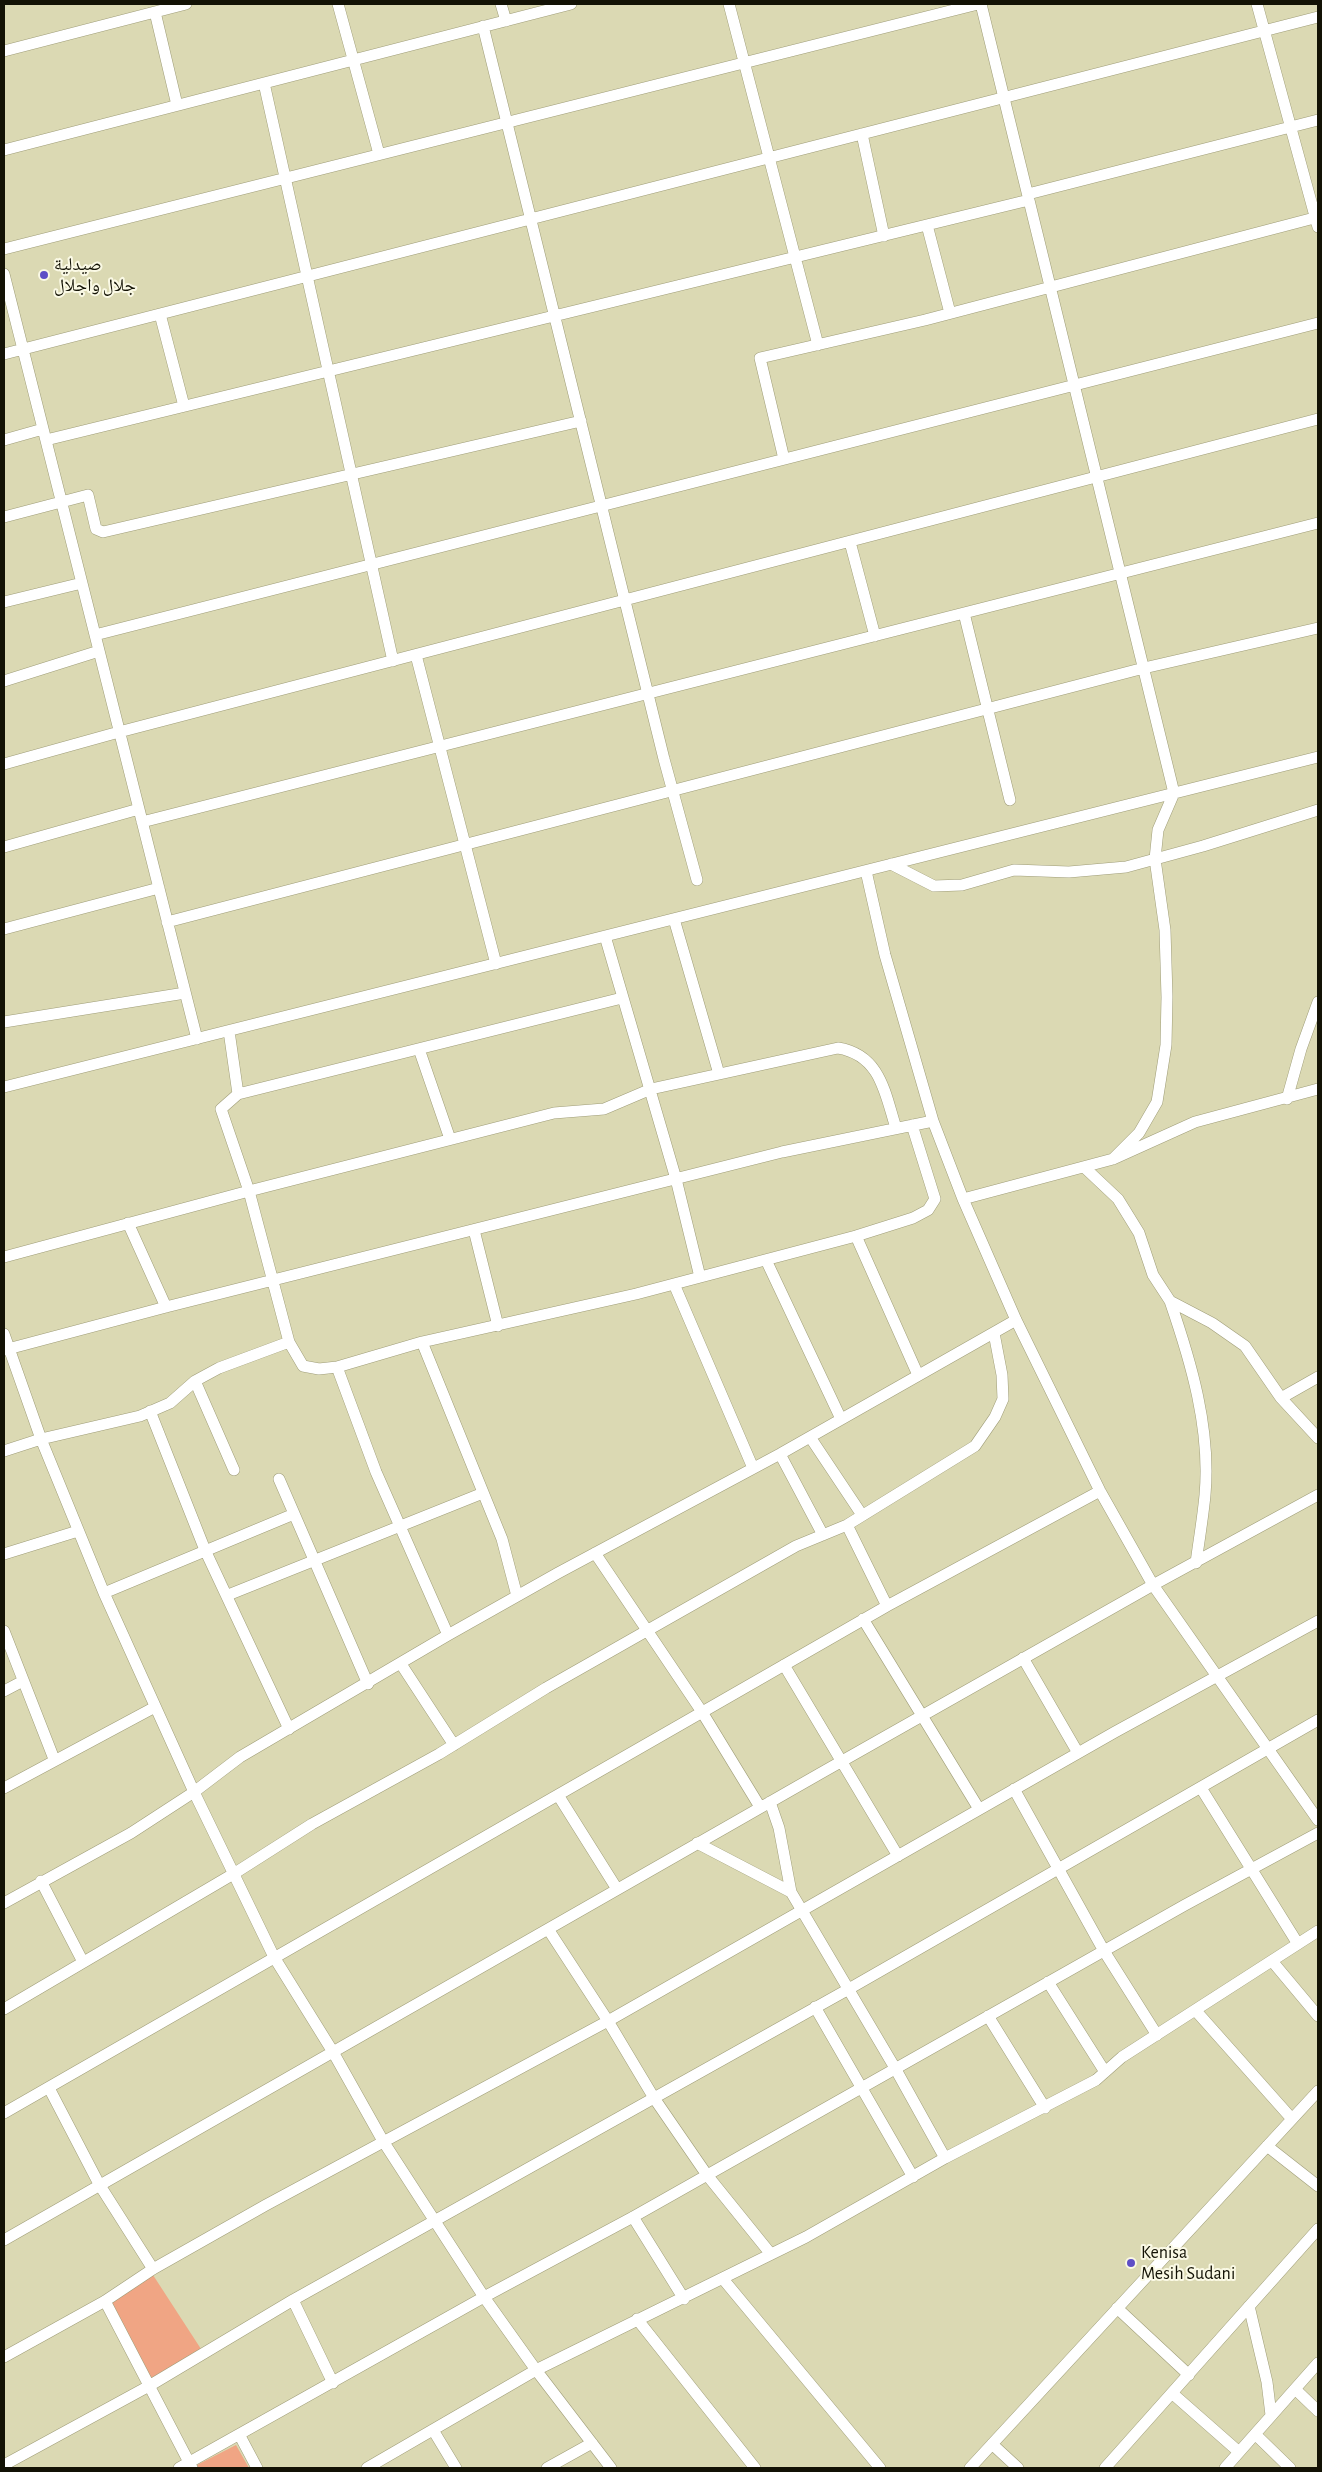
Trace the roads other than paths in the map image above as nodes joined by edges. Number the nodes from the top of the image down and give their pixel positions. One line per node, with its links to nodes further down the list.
1 (186, 4): 8 (street)
2 (338, 4): 14 (street)
3 (501, 4): 10 (street)
4 (571, 4): 10 (street)
5 (729, 4): 15 (street)
6 (980, 4): 15 (street); 17 (street)
7 (1257, 4): 12 (street)
8 (154, 12): 13 (street); 18 (street)
9 (1318, 17): 12 (street)
10 (506, 21): 11 (street)
11 (483, 26): 14 (street); 20 (street)
12 (1264, 31): 17 (street); 21 (street)
13 (4, 51)
14 (353, 60): 16 (street); 24 (street)
15 (745, 62): 20 (street); 25 (street)
16 (264, 83): 18 (street); 26 (street)
17 (1004, 97): 22 (street); 27 (street)
18 (177, 105): 23 (street)
19 (1318, 120): 21 (street)
20 (507, 122): 24 (street); 28 (street)
21 (1291, 127): 27 (street); 29 (street)
22 (862, 134): 25 (street); 31 (street)
23 (4, 150)
24 (379, 154): 26 (street)
25 (770, 157): 28 (street); 33 (street)
26 (286, 178): 32 (street); 35 (street)
27 (1028, 197): 30 (street); 36 (street)
28 (531, 219): 35 (street); 39 (street)
29 (1317, 221): 36 (street)
30 (928, 225): 31 (street); 37 (street)
31 (884, 236): 33 (street)
32 (4, 249)
33 (796, 257): 39 (street); 41 (street)
34 (4, 274): 42 (street)
35 (307, 276): 38 (street); 44 (street)
36 (1050, 287): 37 (street); 45 (street)
37 (950, 313): 41 (street)
38 (160, 314): 42 (street); 46 (street)
39 (555, 316): 44 (street); 48 (street)
40 (1318, 323): 45 (street)
41 (818, 345): 51 (street)
42 (22, 349): 43 (street); 49 (street)
43 (4, 354)
44 (328, 371): 46 (street); 52 (street)
45 (1074, 385): 51 (street); 53 (street)
46 (184, 406): 49 (street)
47 (1318, 419): 53 (street)
48 (581, 421): 52 (street); 55 (street)
49 (44, 434): 50 (street); 54 (street)
50 (4, 440)
51 (784, 459): 55 (street)
52 (351, 474): 54 (street); 59 (street)
53 (1097, 478): 58 (street); 60 (street)
54 (61, 501): 56 (street); 61 (street)
55 (602, 506): 59 (street); 62 (street)
56 (4, 517)
57 (1318, 523): 60 (street)
58 (850, 542): 62 (street); 67 (street)
59 (371, 565): 66 (street); 70 (street)
60 (1121, 573): 64 (street); 71 (street)
61 (82, 583): 63 (street); 66 (street)
62 (625, 601): 69 (street); 73 (street)
63 (4, 602)
64 (964, 613): 67 (street); 74 (street)
65 (1318, 628): 71 (street)
66 (95, 635): 68 (street)
67 (875, 636): 73 (street)
68 (99, 651): 72 (street); 75 (street)
69 (416, 655): 70 (street); 76 (street)
70 (393, 661): 75 (street)
71 (1144, 668): 74 (street); 80 (street)
72 (4, 681)
73 (648, 694): 76 (street); 79 (street)
74 (988, 708): 79 (street); 81 (street)
75 (119, 732): 78 (street); 82 (street)
76 (440, 747): 84 (street); 85 (street)
77 (1318, 757): 80 (street)
78 (4, 764)
79 (672, 790): 85 (street); 90 (street)
80 (1174, 793): 87 (street); 88 (street)
81 (1010, 800)
82 (138, 809): 84 (street); 86 (street)
83 (1318, 810): 87 (street)
84 (142, 822): 91 (street)
85 (465, 844): 93 (street); 96 (street)
86 (4, 847)
87 (1156, 859): 88 (street); 114 (street)
88 (891, 864): 89 (street)
89 (866, 871): 92 (street); 110 (street)
90 (697, 880)
91 (159, 888): 93 (street); 94 (street)
92 (674, 919): 95 (street); 104 (street)
93 (167, 922): 97 (street)
94 (4, 929)
95 (606, 936): 96 (street); 98 (street)
96 (496, 964): 101 (street)
97 (185, 993): 100 (street); 102 (street)
98 (622, 998): 103 (street); 106 (street)
99 (1318, 1002): 109 (street)
100 (4, 1022)
101 (229, 1031): 102 (street); 108 (street)
102 (197, 1039): 105 (street)
103 (419, 1048): 108 (street); 113 (street)
104 (719, 1074): 106 (street); 112 (street)
105 (4, 1087)
106 (650, 1089): 113 (street); 116 (street)
107 (1318, 1089): 109 (street)
108 (238, 1094): 117 (street)
109 (1287, 1099): 114 (street)
110 (932, 1121): 111 (street); 118 (street)
111 (912, 1125): 112 (street); 121 (street)
112 (896, 1128): 116 (street)
113 (450, 1140): 117 (street)
114 (1113, 1159): 115 (street)
115 (1084, 1167): 118 (street); 127 (street)
116 (676, 1179): 120 (street); 124 (street)
117 (250, 1191): 119 (street); 125 (street)
118 (963, 1199): 129 (street)
119 (128, 1224): 122 (street); 128 (street)
120 (474, 1230): 125 (street); 130 (street)
121 (856, 1236): 123 (street); 137 (street)
122 (4, 1257)
123 (766, 1260): 124 (street); 142 (street)
124 (700, 1277): 126 (street)
125 (273, 1281): 128 (street); 133 (street)
126 (674, 1284): 130 (street); 148 (street)
127 (1170, 1301): 140 (street); 164 (street)
128 (166, 1307): 135 (street)
129 (1016, 1320): 131 (street); 151 (street)
130 (498, 1326): 134 (street)
131 (994, 1333): 137 (street); 155 (street)
132 (4, 1334): 135 (street)
133 (289, 1342): 136 (street); 139 (street)
134 (422, 1342): 136 (street); 152 (street)
135 (6, 1350): 145 (street)
136 (337, 1367): 156 (street)
137 (918, 1375): 142 (street)
138 (1318, 1377): 140 (street)
139 (195, 1381): 141 (street); 149 (street)
140 (1281, 1398): 144 (street)
141 (150, 1411): 145 (street); 160 (street)
142 (841, 1418): 143 (street)
143 (810, 1436): 147 (street); 155 (street)
144 (1318, 1438)
145 (41, 1439): 146 (street); 158 (street)
146 (4, 1451)
147 (780, 1454): 148 (street); 159 (street)
148 (753, 1468): 161 (street)
149 (234, 1470)
150 (279, 1479): 154 (street)
151 (1100, 1491): 165 (street); 169 (street)
152 (483, 1493): 156 (street); 168 (street)
153 (1318, 1495): 164 (street)
154 (294, 1514): 160 (street); 163 (street)
155 (862, 1515): 157 (street)
156 (400, 1525): 163 (street); 174 (street)
157 (847, 1525): 159 (street); 169 (street)
158 (78, 1531): 162 (street); 166 (street)
159 (823, 1535): 173 (street)
160 (205, 1550): 166 (street); 167 (street)
161 (594, 1553): 168 (street); 173 (street)
162 (4, 1554)
163 (314, 1562): 167 (street); 180 (street)
164 (1196, 1563): 165 (street)
165 (1153, 1585): 175 (street); 178 (street)
166 (104, 1593): 182 (street)
167 (228, 1595): 186 (street)
168 (517, 1596): 174 (street)
169 (886, 1606): 170 (street)
170 (863, 1619): 177 (street); 184 (street)
171 (1318, 1621): 178 (street)
172 (4, 1631): 179 (street)
173 (647, 1632): 183 (street); 187 (street)
174 (448, 1635): 176 (street)
175 (1022, 1658): 184 (street); 189 (street)
176 (402, 1664): 180 (street); 187 (street)
177 (784, 1664): 183 (street); 191 (street)
178 (1217, 1677): 188 (street); 189 (street)
179 (23, 1681): 181 (street); 190 (street)
180 (368, 1684): 186 (street)
181 (4, 1691)
182 (155, 1707): 190 (street); 195 (street)
183 (702, 1712): 196 (street); 197 (street)
184 (923, 1715): 191 (street); 198 (street)
185 (1318, 1720): 188 (street)
186 (288, 1729): 195 (street)
187 (454, 1745): 205 (street)
188 (1268, 1748): 193 (street); 199 (street)
189 (1078, 1753): 194 (street)
190 (54, 1759): 192 (street)
191 (842, 1761): 197 (street); 202 (street)
192 (4, 1788)
193 (1201, 1788): 203 (street); 204 (street)
194 (1014, 1789): 198 (street); 203 (street)
195 (194, 1792): 205 (street); 206 (street)
196 (558, 1794): 207 (street); 215 (street)
197 (765, 1805): 201 (street); 208 (street)
198 (979, 1809): 202 (street)
199 (1318, 1820)
200 (1318, 1833): 204 (street)
201 (697, 1843): 207 (street); 208 (street)
202 (898, 1856): 210 (street)
203 (1057, 1870): 214 (street); 219 (street)
204 (1251, 1870): 213 (street); 214 (street)
205 (235, 1872): 215 (street); 217 (street)
206 (41, 1881): 209 (street); 217 (street)
207 (617, 1889): 211 (street)
208 (791, 1892): 210 (street)
209 (4, 1903)
210 (804, 1910): 219 (street); 225 (street)
211 (548, 1929): 225 (street); 227 (street)
212 (1318, 1930): 213 (street)
213 (1298, 1944): 216 (street)
214 (1104, 1951): 218 (street); 226 (street)
215 (274, 1957): 227 (street); 230 (street)
216 (1272, 1961): 222 (street); 224 (street)
217 (83, 1962): 221 (street)
218 (1048, 1982): 223 (street); 229 (street)
219 (847, 1990): 220 (street); 228 (street)
220 (815, 2007): 231 (street); 233 (street)
221 (4, 2009)
222 (1196, 2011): 226 (street); 236 (street)
223 (988, 2016): 228 (street); 234 (street)
224 (1318, 2016)
225 (608, 2021): 233 (street); 237 (street)
226 (1157, 2035): 229 (street)
227 (333, 2052): 237 (street); 242 (street)
228 (895, 2068): 231 (street); 239 (street)
229 (1105, 2072): 234 (street)
230 (49, 2088): 235 (street); 242 (street)
231 (862, 2088): 240 (street); 241 (street)
232 (1318, 2091): 236 (street)
233 (654, 2098): 240 (street); 245 (street)
234 (1045, 2108): 239 (street)
235 (4, 2113)
236 (1292, 2119): 238 (street)
237 (383, 2141): 245 (street); 249 (street)
238 (1267, 2146): 243 (street); 256 (street)
239 (945, 2158): 241 (street)
240 (707, 2175): 244 (street); 248 (street)
241 (913, 2177): 248 (street)
242 (99, 2184): 247 (street); 249 (street)
243 (1318, 2186)
244 (633, 2217): 251 (street); 252 (street)
245 (435, 2220): 251 (street); 253 (street)
246 (1318, 2229): 255 (street)
247 (4, 2240)
248 (770, 2253): 250 (street)
249 (153, 2269): 254 (street)
250 (723, 2278): 252 (street); 282 (street)
251 (484, 2297): 260 (street); 262 (street)
252 (684, 2299): 257 (street)
253 (293, 2300): 262 (street); 263 (street)
254 (105, 2301): 258 (street); 263 (street)
255 (1249, 2306): 261 (street); 267 (street)
256 (1117, 2308): 261 (street); 272 (street)
257 (637, 2320): 260 (street); 281 (street)
258 (4, 2357)
259 (1318, 2363): 264 (street)
260 (536, 2370): 268 (street); 271 (street)
261 (1190, 2375): 265 (street)
262 (333, 2384): 270 (street)
263 (149, 2386): 274 (street); 275 (street)
264 (1295, 2389): 266 (street); 267 (street)
265 (1173, 2394): 273 (street); 285 (street)
266 (1318, 2410)
267 (1271, 2414): 269 (street)
268 (433, 2430): 277 (street); 278 (street)
269 (1255, 2434): 273 (street); 287 (street)
270 (240, 2436): 275 (street); 276 (street)
271 (592, 2443): 279 (street); 280 (street)
272 (992, 2444): 283 (street); 284 (street)
273 (1239, 2452): 286 (street)
274 (4, 2465)
275 (187, 2466)
276 (258, 2468)
277 (367, 2468)
278 (456, 2468)
279 (547, 2468)
280 (611, 2468)
281 (755, 2468)
282 (880, 2468)
283 (970, 2468)
284 (1018, 2468)
285 (1104, 2468)
286 (1225, 2468)
287 (1290, 2468)

